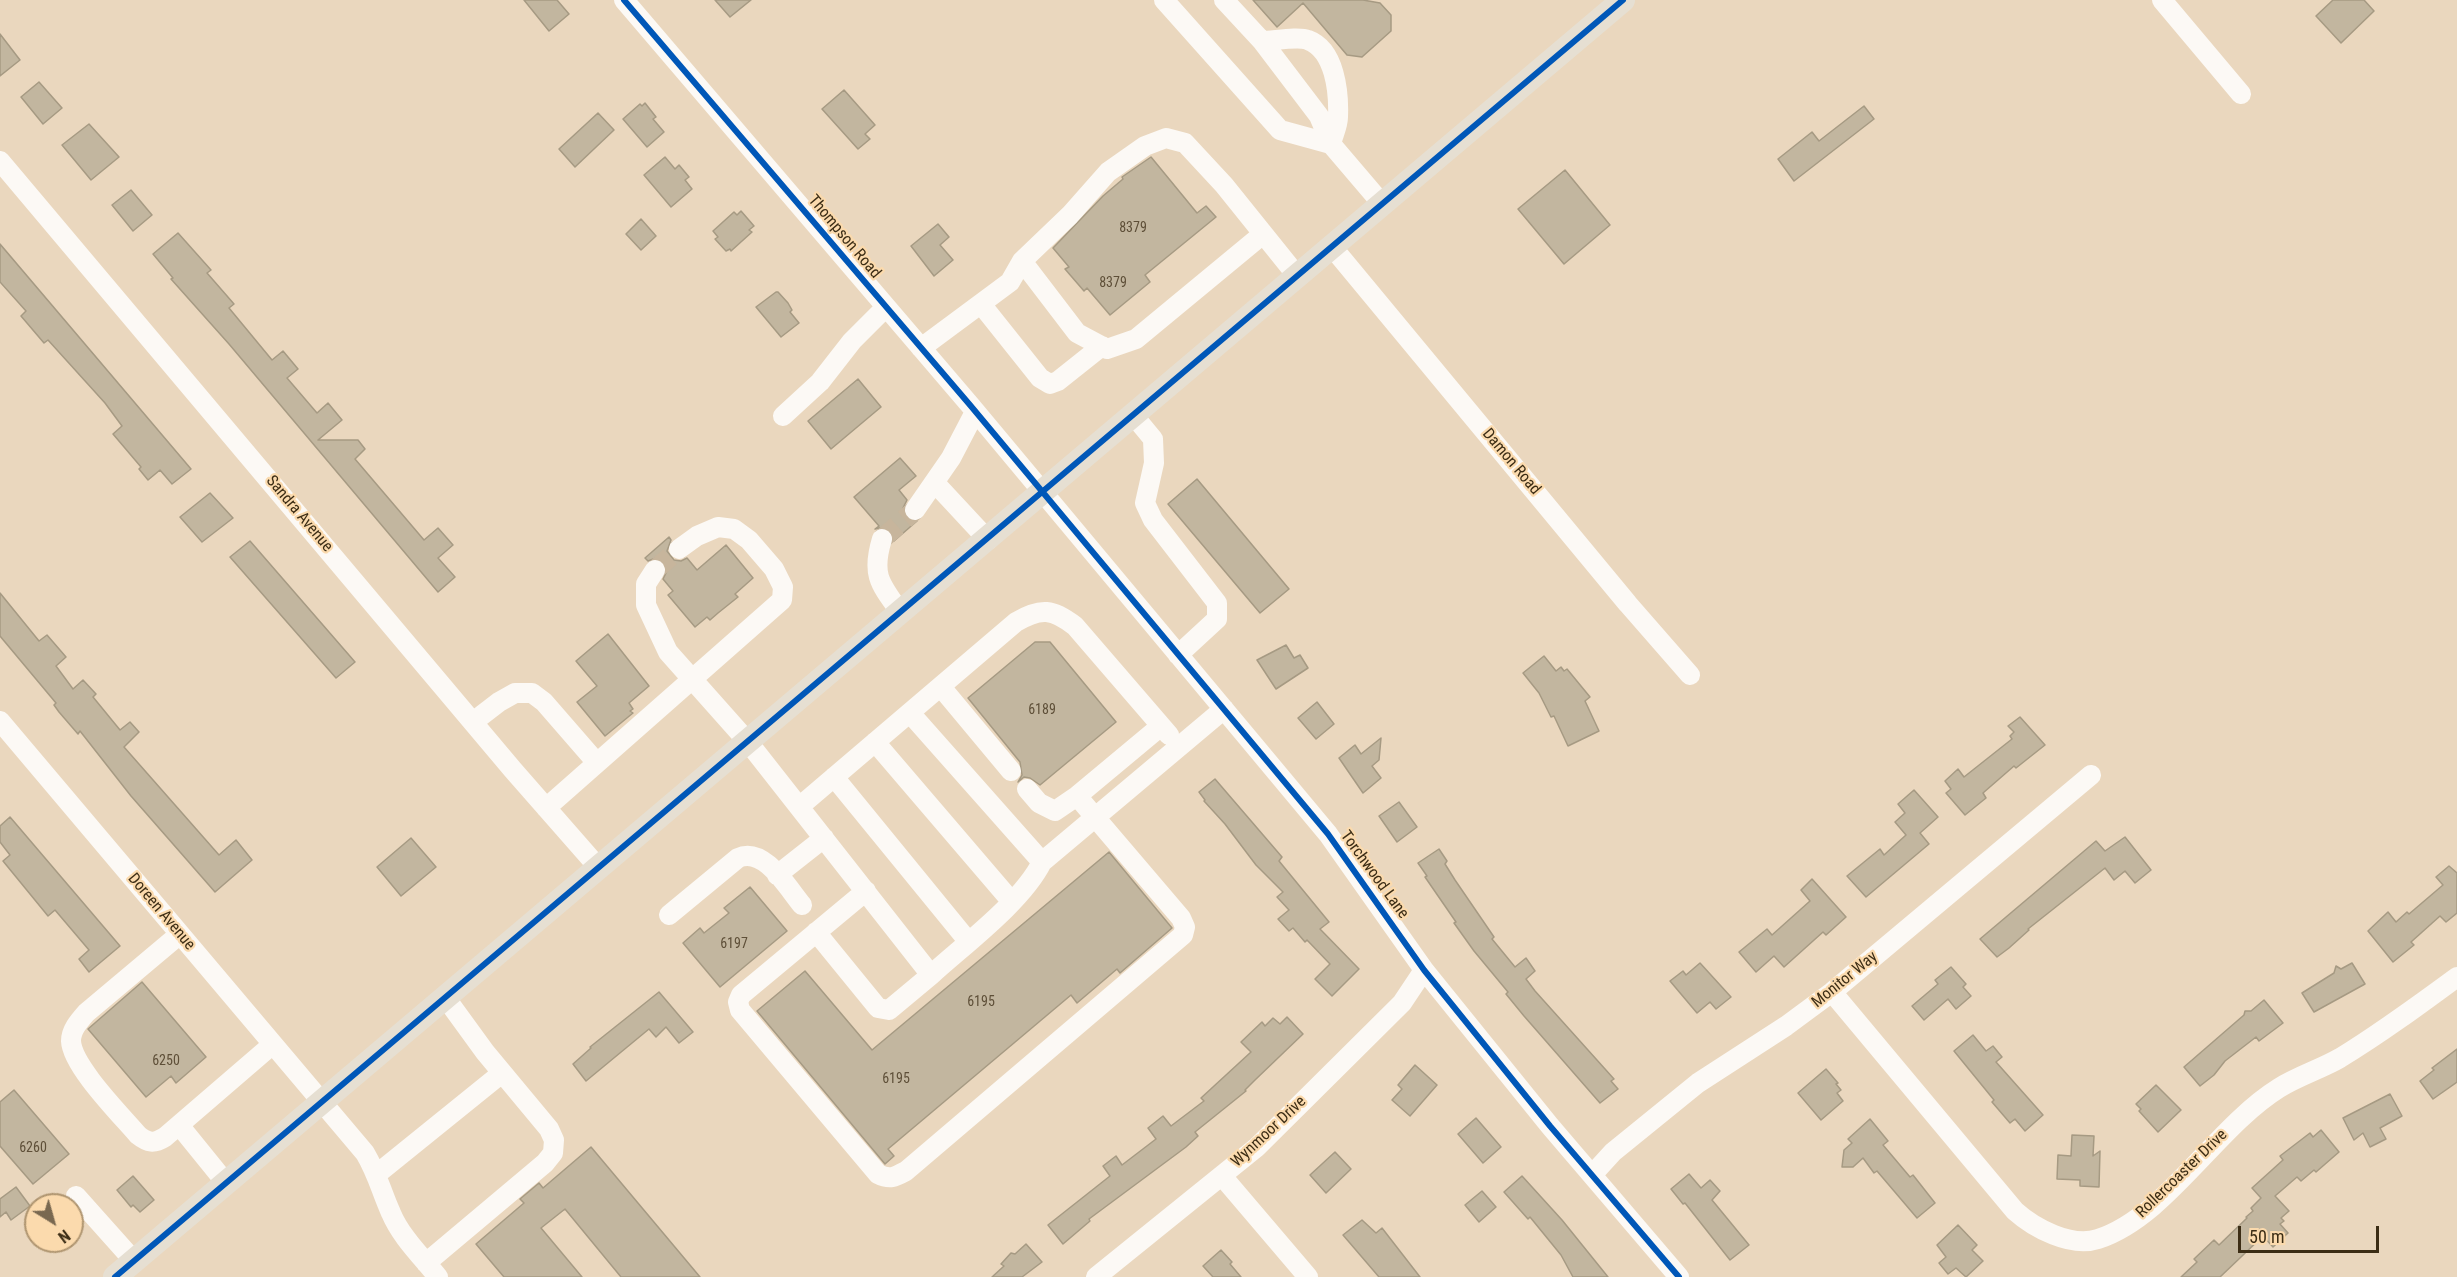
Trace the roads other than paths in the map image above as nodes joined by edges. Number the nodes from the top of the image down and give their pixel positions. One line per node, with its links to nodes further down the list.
1 (624, 0): 16 (street, Thompson Road)
2 (1164, 0): 8 (street)
3 (1224, 0): 6 (street)
4 (1623, 0): 10 (main road)
5 (2162, 0): 7 (street)
6 (1262, 41): 8 (street); 8 (street)
7 (2241, 94)
8 (1331, 144): 10 (street)
9 (0, 161): 37 (street, Sandra Avenue)
10 (1383, 205): 12 (main road)
11 (1263, 234): 13 (street); 14 (street); 17 (street)
12 (1333, 248): 14 (main road); 31 (street, Damon Road)
13 (1022, 261): 15 (street); 17 (street)
14 (1298, 277): 21 (main road)
15 (981, 304): 17 (street); 18 (street)
16 (886, 307): 18 (street, Thompson Road); 20 (street)
17 (1102, 346)
18 (921, 348): 19 (street, Thompson Road)
19 (975, 412): 22 (street); 23 (street, Thompson Road)
20 (783, 416)
21 (1134, 416): 23 (main road); 30 (street)
22 (935, 483): 24 (street); 26 (street)
23 (1043, 493): 26 (main road); 30 (street, Torchwood Lane)
24 (915, 510)
25 (882, 539): 29 (street)
26 (988, 540): 29 (main road)
27 (679, 549): 32 (street)
28 (655, 570): 32 (street)
29 (901, 613): 39 (main road)
30 (1178, 655): 34 (street, Torchwood Lane)
31 (1690, 675)
32 (692, 680): 39 (street); 42 (street)
33 (941, 687): 35 (street); 38 (street); 43 (street)
34 (1224, 709): 41 (street); 62 (street, Torchwood Lane)
35 (910, 713): 40 (street); 52 (street)
36 (0, 721): 60 (street, Doreen Avenue)
37 (473, 722): 42 (street); 49 (street, Sandra Avenue)
38 (1161, 726): 41 (street); 47 (street)
39 (748, 742): 48 (street); 53 (main road)
40 (875, 742): 45 (street); 56 (street)
41 (1179, 747): 50 (street)
42 (597, 763): 49 (street)
43 (1011, 771)
44 (2091, 775): 65 (street, Monitor Way)
45 (834, 777): 48 (street); 61 (street)
46 (1027, 789): 47 (street)
47 (1077, 796): 50 (street)
48 (799, 807): 51 (street)
49 (546, 808): 53 (street, Sandra Avenue)
50 (1094, 817): 52 (street); 59 (street)
51 (824, 838): 54 (street); 55 (street)
52 (1042, 862): 56 (street)
53 (598, 867): 66 (main road)
54 (777, 875): 57 (street); 58 (street)
55 (866, 891): 59 (street); 63 (street)
56 (1012, 902): 61 (street)
57 (802, 905)
58 (669, 915)
59 (816, 932): 63 (street)
60 (180, 934): 67 (street, Doreen Avenue); 70 (street)
61 (968, 941): 63 (street)
62 (1424, 970): 72 (street, Torchwood Lane); 73 (street, Wynmoor Drive)
63 (931, 975)
64 (2457, 977): 65 (street, Rollercoaster Drive)
65 (1832, 992): 72 (street, Monitor Way)
66 (445, 997): 68 (street); 69 (main road)
67 (273, 1044): 69 (street, Doreen Avenue); 70 (street)
68 (502, 1073): 71 (street); 77 (street)
69 (322, 1102): 71 (street, Doreen Avenue); 74 (main road)
70 (179, 1125): 74 (street)
71 (377, 1174): 77 (street, Doreen Avenue)
72 (1592, 1175): 81 (street, Torchwood Lane)
73 (1222, 1176): 79 (street, Wynmoor Drive); 80 (street)
74 (226, 1183): 76 (main road)
75 (84, 1205): 76 (street)
76 (134, 1261): 78 (main road)
77 (432, 1270)
78 (115, 1277)
79 (1096, 1277)
80 (1308, 1277)
81 (1679, 1277)

